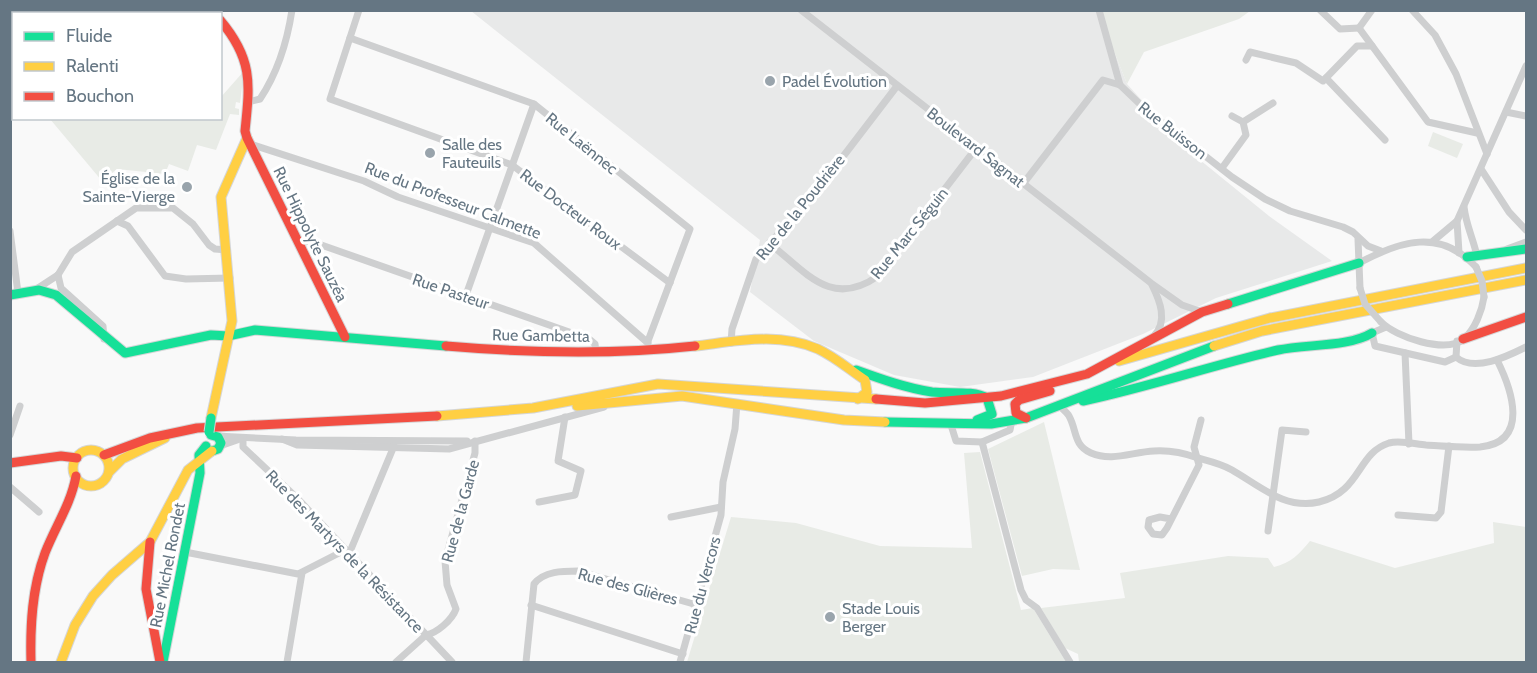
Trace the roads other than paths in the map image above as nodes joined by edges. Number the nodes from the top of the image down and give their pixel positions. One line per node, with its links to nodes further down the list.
1 (292, 10): 17 (street)
2 (359, 10): 10 (street)
3 (801, 10): 16 (street, Boulevard Sagnat)
4 (1098, 10): 15 (street)
5 (1320, 10): 9 (street)
6 (1372, 10): 9 (street)
7 (1412, 10): 24 (street)
8 (222, 22): 17 (main road)
9 (1359, 28): 11 (street)
10 (350, 38): 18 (street, Rue Laënnec); 29 (street, Rue Docteur Roux)
11 (1372, 46): 14 (street); 24 (street)
12 (1246, 60): 14 (street)
13 (1527, 66): 20 (street)
14 (1326, 78): 25 (street)
15 (1120, 85): 30 (street, Rue Buisson); 32 (street)
16 (897, 86): 27 (street, Boulevard Sagnat); 43 (street, Rue de la Poudrière)
17 (248, 102): 26 (main road)
18 (534, 104): 29 (street); 55 (street, Rue Laënnec)
19 (1273, 104): 23 (street)
20 (1506, 112): 22 (street); 28 (street)
21 (1233, 116): 23 (street)
22 (1527, 116)
23 (1243, 122): 30 (street)
24 (1477, 134): 28 (street)
25 (1385, 140)
26 (248, 141): 36 (street, Rue du Professeur Calmette); 42 (main road, Rue Hippolyte Sauzéa); 45 (main road)
27 (976, 147): 32 (street, Boulevard Sagnat); 43 (street, Rue Marc Séguin)
28 (1487, 154): 31 (street)
29 (512, 165): 36 (street); 55 (street, Rue Docteur Roux)
30 (1222, 168): 39 (street, Rue Buisson)
31 (1484, 171): 33 (street); 37 (street)
32 (1023, 184): 54 (street, Boulevard Sagnat)
33 (1464, 206): 34 (street); 48 (street)
34 (1457, 221): 40 (street); 48 (street)
35 (117, 222): 45 (street); 51 (street); 52 (street)
36 (490, 228): 58 (street); 68 (street, Rue du Professeur Calmette)
37 (1527, 230)
38 (10, 231): 57 (street)
39 (1358, 239): 46 (street, Rue Buisson); 49 (street)
40 (1432, 242): 46 (street); 48 (street)
41 (1527, 242): 47 (street)
42 (299, 243): 58 (street, Rue Pasteur); 64 (main road, Rue Hippolyte Sauzéa)
43 (769, 243): 69 (street, Rue de la Poudrière)
44 (1527, 249): 47 (main road)
45 (228, 250): 52 (main road)
46 (1381, 251): 49 (street)
47 (1499, 253): 48 (main road)
48 (1467, 255): 67 (street, bridge)
49 (1359, 263): 59 (main road); 61 (street, bridge)
50 (1527, 268): 79 (main road)
51 (58, 275): 56 (street); 65 (street)
52 (230, 278): 63 (main road)
53 (1527, 280): 85 (main road)
54 (1151, 283): 59 (street, Boulevard Sagnat); 66 (street)
55 (670, 284): 68 (street, Rue Laënnec)
56 (35, 290): 57 (main road); 65 (main road, Rue Gambetta)
57 (14, 294)
58 (466, 296): 73 (street, Rue Pasteur)
59 (1202, 312): 66 (main road)
60 (1527, 317): 67 (main road)
61 (1383, 324): 62 (street); 67 (street)
62 (1372, 333): 74 (street); 85 (main road)
63 (228, 336): 64 (main road, Rue Gambetta); 65 (main road, Rue Gambetta); 94 (main road, bridge)
64 (345, 337): 73 (main road, Rue Gambetta)
65 (104, 339)
66 (1151, 339): 79 (main road)
67 (1460, 340): 76 (street)
68 (648, 341): 71 (street)
69 (731, 343): 71 (main road, Rue Gambetta); 78 (main road, Rue Gambetta)
70 (1527, 346): 72 (street)
71 (649, 351): 73 (main road, Rue Gambetta)
72 (1517, 351): 75 (street); 77 (street)
73 (597, 352)
74 (1405, 353): 76 (street); 100 (street)
75 (1527, 353)
76 (1459, 359): 77 (street)
77 (1497, 360): 102 (street)
78 (847, 366): 80 (main road); 81 (main road)
79 (1089, 373): 80 (main road); 88 (main road)
80 (983, 396): 81 (main road); 91 (main road)
81 (858, 399): 86 (main road)
82 (629, 400): 83 (main road); 86 (main road); 87 (street)
83 (737, 403): 91 (main road); 117 (street, Rue du Vercors)
84 (20, 406): 95 (street)
85 (1060, 406): 88 (main road); 105 (street)
86 (455, 415): 96 (main road)
87 (565, 417): 98 (street); 115 (street)
88 (1026, 418): 89 (main road)
89 (1012, 420): 92 (main road); 99 (street)
90 (1201, 420): 105 (street)
91 (858, 421): 92 (main road)
92 (951, 425): 99 (street)
93 (1306, 432): 114 (street)
94 (212, 434): 97 (street); 103 (main road); 103 (main road)
95 (10, 435)
96 (169, 435): 104 (main road); 110 (main road)
97 (243, 438): 101 (street); 103 (street); 125 (street, Rue des Martyrs de la Résistance)
98 (476, 441): 101 (street); 129 (street, Rue de la Garde)
99 (982, 442): 139 (street)
100 (1409, 444): 102 (street); 114 (street)
101 (394, 445): 125 (street)
102 (1449, 446): 119 (street)
103 (212, 449): 107 (main road)
104 (104, 455): 106 (main road); 110 (main road)
105 (1196, 457): 114 (street); 121 (street)
106 (77, 458): 108 (main road); 111 (main road)
107 (200, 462): 123 (main road); 124 (main road, Rue Michel Rondet)
108 (10, 463)
109 (10, 468): 111 (main road)
110 (109, 472): 112 (main road)
111 (75, 473): 112 (main road); 116 (main road)
112 (92, 486): 116 (main road)
113 (10, 487): 118 (street)
114 (1273, 495): 122 (street)
115 (539, 502)
116 (70, 504): 131 (main road)
117 (720, 507): 120 (street, Rue du Vercors); 127 (street, Rue du Vercors)
118 (39, 512)
119 (1398, 515)
120 (671, 517)
121 (1171, 519)
122 (1268, 531)
123 (150, 542): 132 (main road); 133 (main road)
124 (185, 552): 126 (street); 133 (main road, Rue Michel Rondet)
125 (347, 552): 126 (street); 129 (street, Rue des Martyrs de la Résistance)
126 (302, 573): 134 (street)
127 (697, 605): 128 (street, Rue des Glières); 130 (street, Rue du Vercors)
128 (531, 606): 130 (street); 137 (street, Rue des Glières)
129 (426, 635): 135 (street); 136 (street, Rue des Martyrs de la Résistance)
130 (684, 654): 138 (street, Rue du Vercors)
131 (31, 663)
132 (61, 663)
133 (161, 663)
134 (287, 663)
135 (396, 663)
136 (452, 663)
137 (526, 663)
138 (680, 663)
139 (1070, 663)

